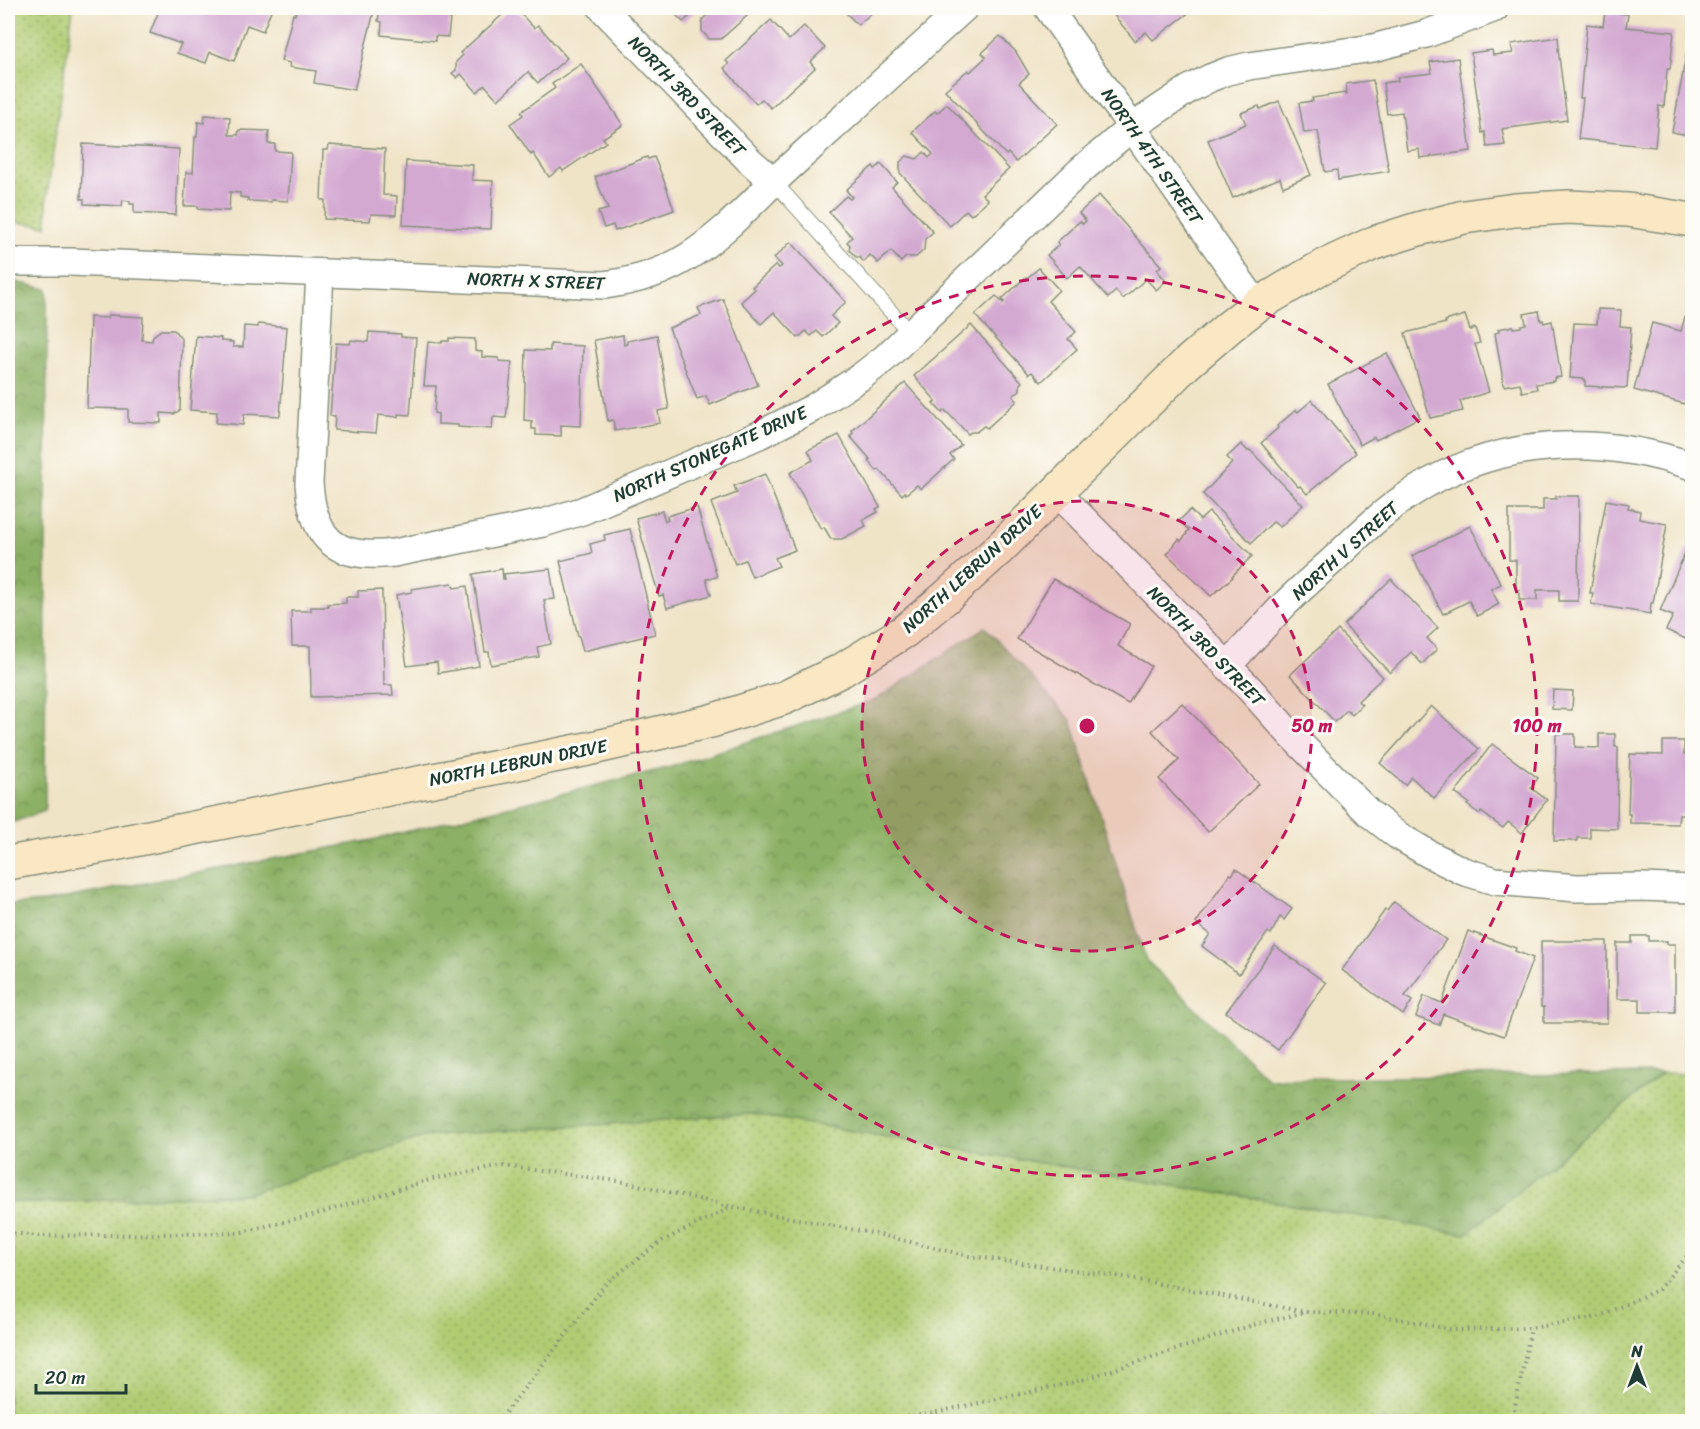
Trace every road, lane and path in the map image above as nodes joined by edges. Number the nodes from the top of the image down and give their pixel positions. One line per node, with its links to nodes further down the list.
1 (602, 8): 6 (street, NORTH 3RD STREET)
2 (964, 8): 6 (street, NORTH X STREET)
3 (1048, 8): 5 (street, NORTH 4TH STREET)
4 (1495, 8): 5 (street, NORTH STONEGATE DRIVE)
5 (1132, 127): 10 (street, NORTH 4TH STREET); 11 (street, NORTH STONEGATE DRIVE)
6 (774, 182): 9 (street, NORTH X STREET); 11 (lane)
7 (1692, 220): 10 (street, NORTH LEBRUN DRIVE)
8 (8, 262): 9 (street, NORTH X STREET)
9 (320, 273): 11 (street, NORTH STONEGATE DRIVE)
10 (1257, 305): 13 (street, NORTH LEBRUN DRIVE)
11 (911, 334)
12 (1692, 466): 14 (street, NORTH V STREET)
13 (1057, 492): 14 (street, NORTH 3RD STREET); 15 (street, NORTH LEBRUN DRIVE)
14 (1227, 666): 16 (street, NORTH 3RD STREET)
15 (8, 863)
16 (1692, 889)
17 (733, 1207): 18 (path); 20 (path); 24 (path)
18 (8, 1233)
19 (1692, 1250): 21 (path)
20 (1306, 1312): 21 (path); 22 (path)
21 (1531, 1328): 25 (path)
22 (889, 1420): 23 (path)
23 (867, 1421)
24 (498, 1422)
25 (1512, 1422)

